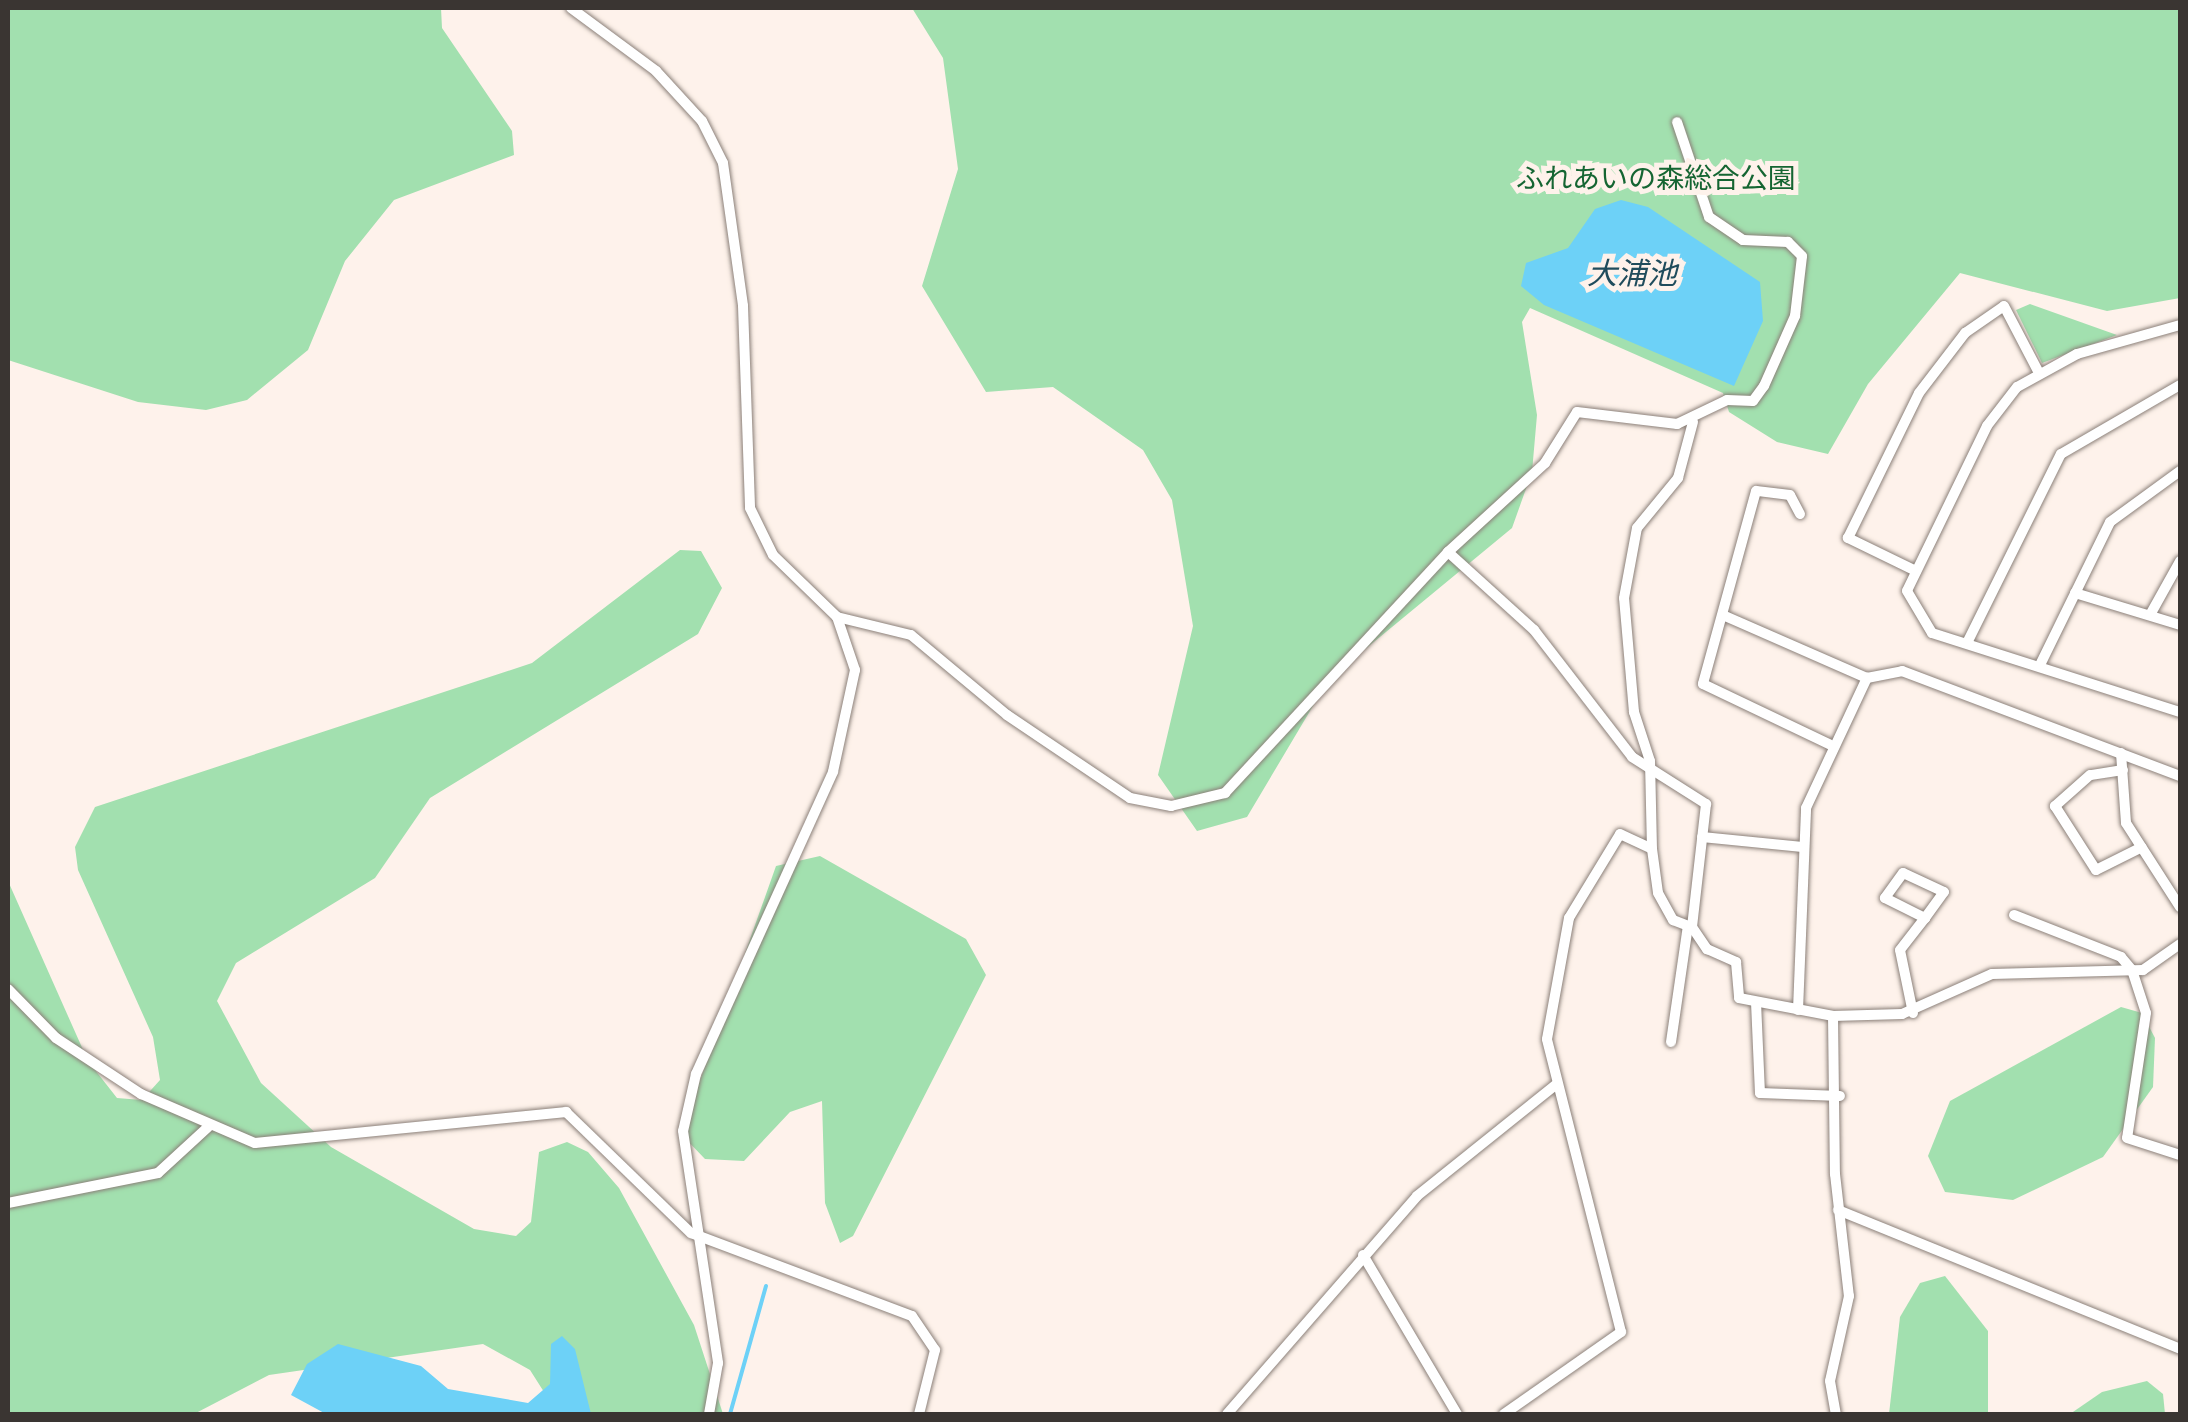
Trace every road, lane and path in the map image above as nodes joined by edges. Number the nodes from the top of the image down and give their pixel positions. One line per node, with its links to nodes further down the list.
1 (571, 8): 15 (street)
2 (1677, 122): 6 (street)
3 (2180, 325): 4 (street)
4 (2039, 373): 11 (street); 11 (street)
5 (2180, 385): 17 (street)
6 (1693, 422): 9 (street); 23 (street)
7 (2180, 471): 12 (street)
8 (1800, 514): 14 (street)
9 (1448, 552): 15 (street); 23 (street)
10 (2180, 561): 13 (street)
11 (1916, 571): 17 (street)
12 (2075, 593): 13 (street); 18 (street)
13 (2150, 615): 16 (street)
14 (1725, 616): 19 (street); 21 (street)
15 (837, 617): 48 (street)
16 (2180, 625)
17 (1967, 642): 18 (street)
18 (2040, 665): 20 (street)
19 (1867, 678): 21 (street); 22 (street)
20 (2180, 712)
21 (1830, 744): 27 (street)
22 (2121, 753): 24 (street); 25 (street)
23 (1650, 761): 26 (street); 29 (street)
24 (2123, 770): 28 (street); 28 (street)
25 (2180, 776)
26 (1702, 837): 27 (street); 33 (street)
27 (1803, 847): 38 (street)
28 (2142, 848): 30 (street)
29 (1652, 849): 33 (street); 42 (street)
30 (2180, 907)
31 (2014, 915): 35 (street)
32 (1925, 918): 32 (street); 39 (street)
33 (1690, 927): 37 (street); 41 (street)
34 (2180, 944): 35 (street)
35 (2132, 970): 39 (street); 45 (street)
36 (8, 989): 44 (street)
37 (1756, 1002): 38 (street); 43 (street)
38 (1798, 1010): 40 (street)
39 (1913, 1013): 40 (street)
40 (1833, 1016): 43 (street)
41 (1671, 1042)
42 (1557, 1084): 49 (street); 55 (street)
43 (1840, 1096): 47 (street)
44 (208, 1127): 46 (street); 48 (street)
45 (2180, 1155)
46 (8, 1202)
47 (1838, 1210): 50 (street); 56 (street)
48 (691, 1233): 51 (street); 52 (street)
49 (1363, 1254): 53 (street); 54 (street)
50 (2180, 1349)
51 (709, 1414)
52 (919, 1414)
53 (1227, 1414)
54 (1458, 1414)
55 (1504, 1414)
56 (1836, 1414)

